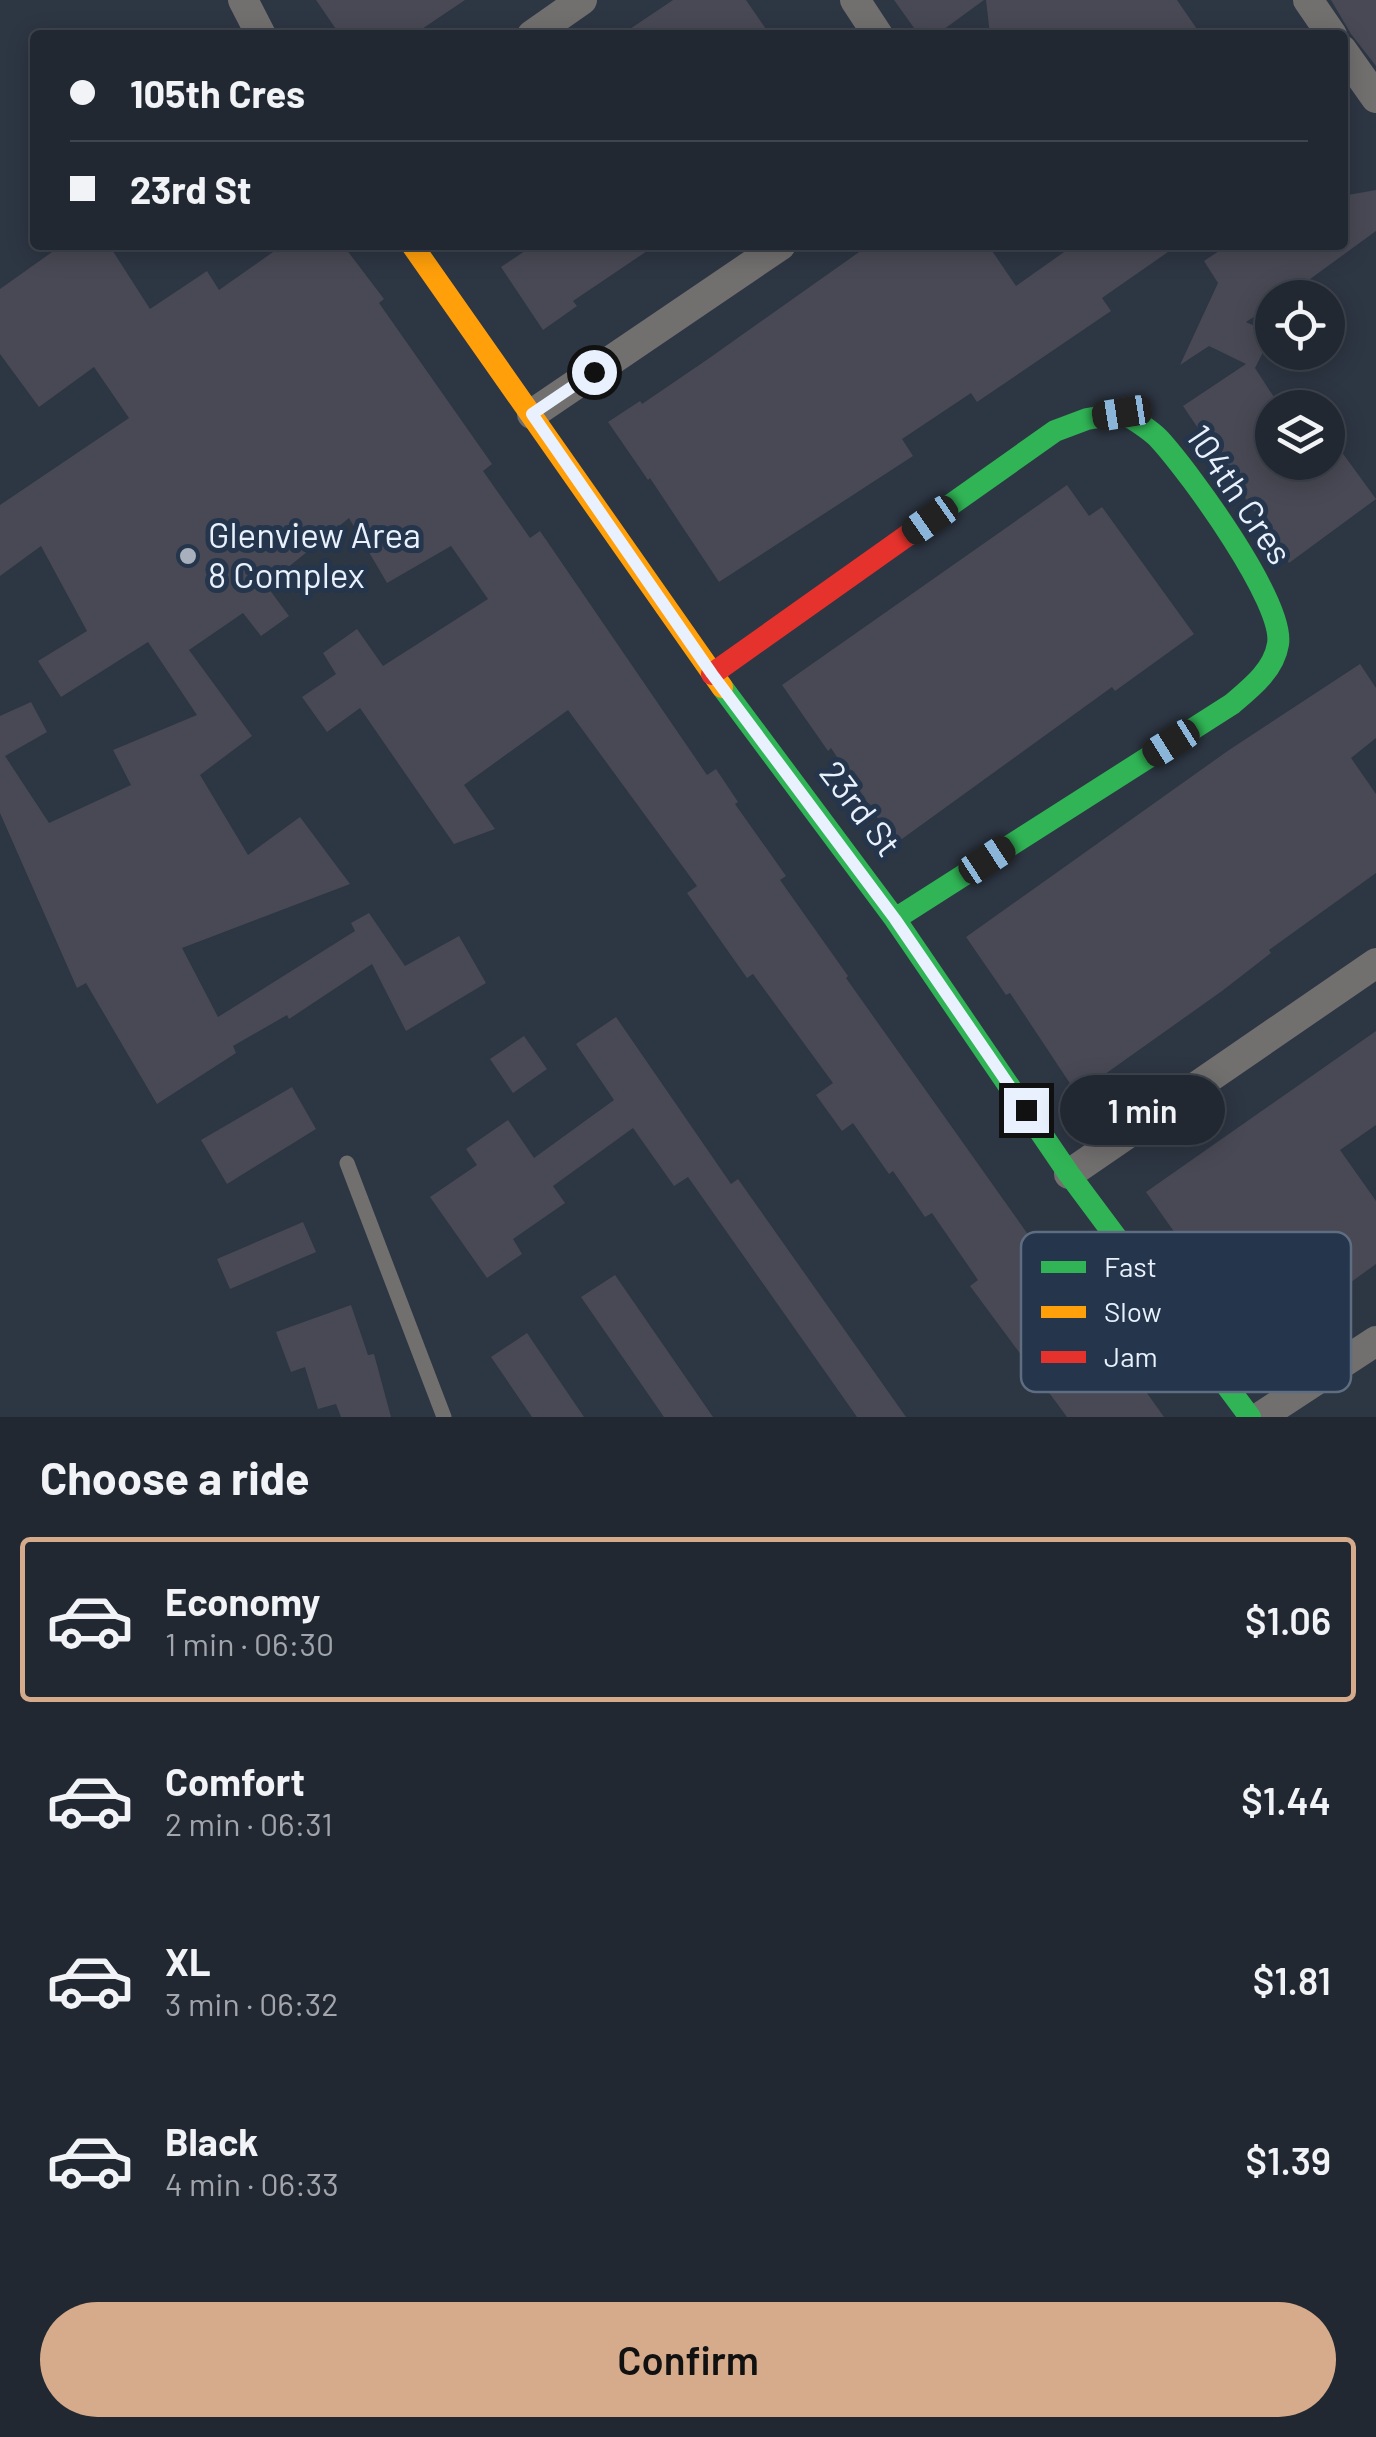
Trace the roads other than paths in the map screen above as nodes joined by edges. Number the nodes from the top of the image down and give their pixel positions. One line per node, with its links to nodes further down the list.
1 (243, 0): 5 (street)
2 (582, 0): 6 (street)
3 (855, 0): 7 (street)
4 (1308, 0): 8 (street)
5 (258, 30)
6 (539, 30)
7 (875, 30)
8 (1329, 30)
9 (1348, 58): 10 (street)
10 (1376, 98)
11 (416, 250): 13 (street, 23rd St)
12 (774, 250): 13 (street)
13 (532, 414): 14 (street, 23rd St)
14 (712, 674): 15 (street, 23rd St); 15 (street, 104th Cres)
15 (895, 919): 18 (street, 23rd St)
16 (1376, 964): 18 (street)
17 (347, 1164): 24 (lane)
18 (1070, 1174): 19 (street, 23rd St)
19 (1113, 1232)
20 (1376, 1341): 21 (street)
21 (1351, 1357)
22 (1231, 1392): 25 (street, 23rd St)
23 (1298, 1392): 26 (street)
24 (444, 1417)
25 (1250, 1417)
26 (1260, 1417)

